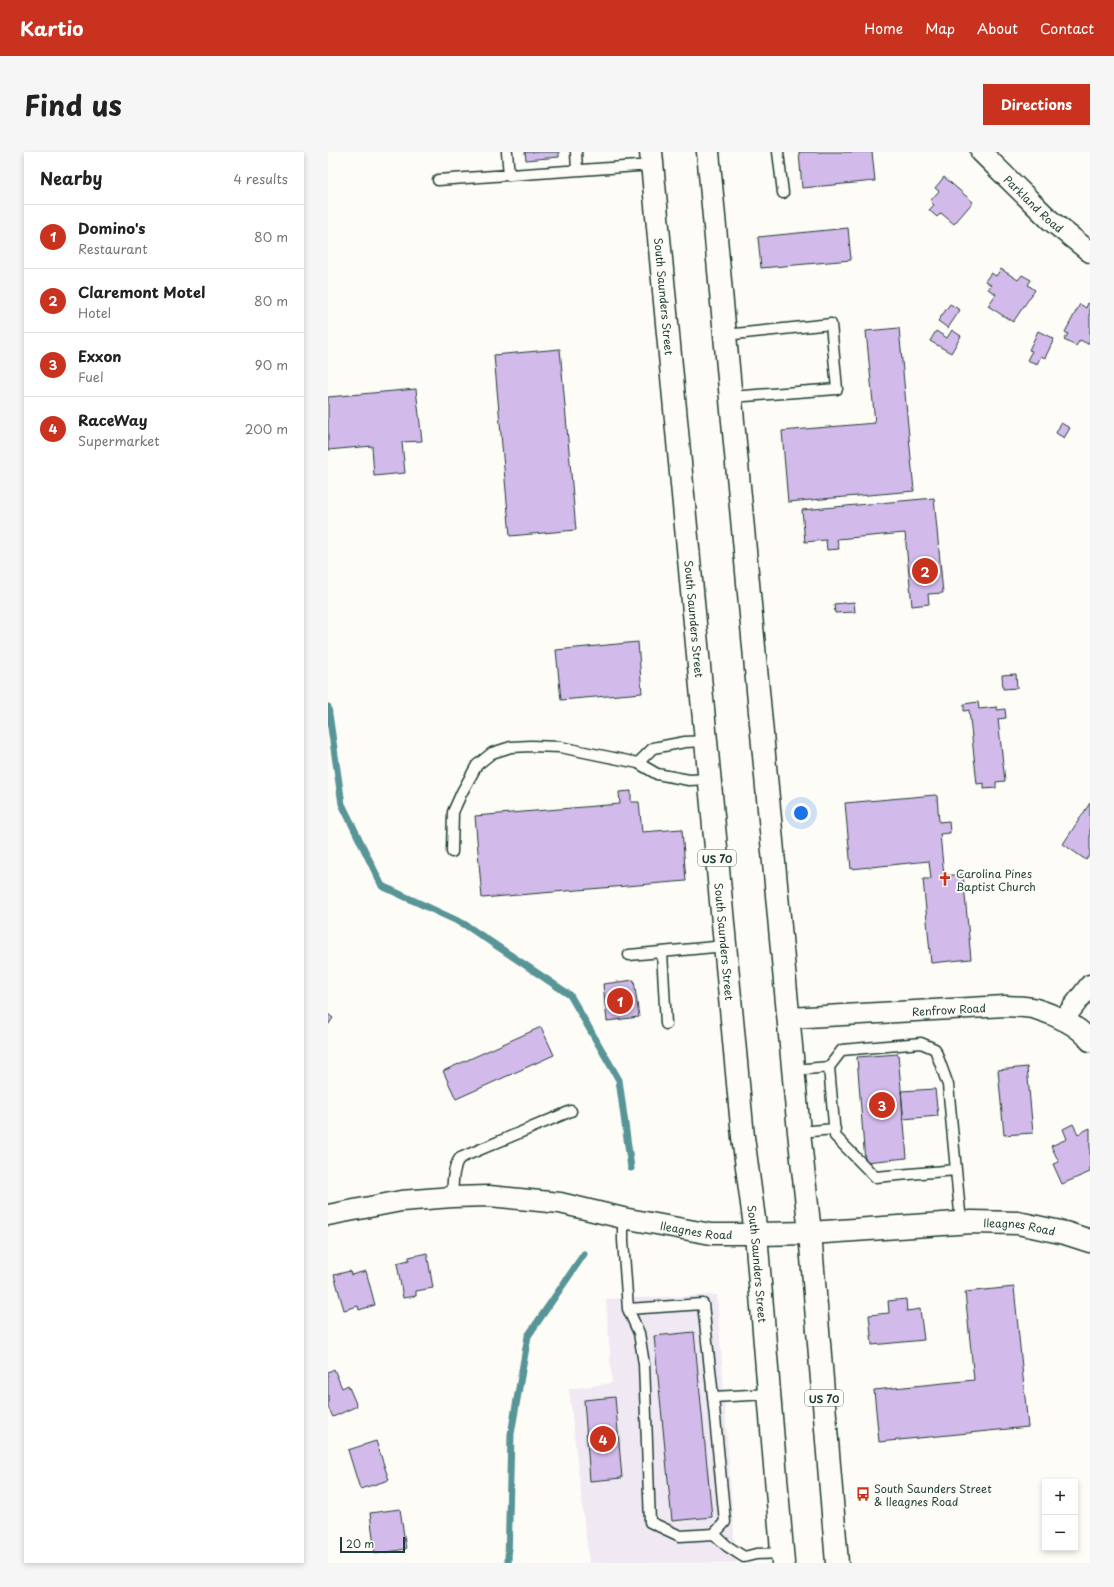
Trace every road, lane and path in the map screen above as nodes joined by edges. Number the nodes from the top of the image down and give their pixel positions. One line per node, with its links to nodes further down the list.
1 (507, 152): 8 (lane)
2 (576, 152): 7 (lane)
3 (708, 152): 12 (main road, US 70)
4 (778, 152): 10 (lane)
5 (981, 152): 11 (street, Parkland Road)
6 (652, 158): 7 (lane); 14 (main road, South Saunders Street / US 70)
7 (577, 170): 8 (lane)
8 (509, 175): 9 (lane)
9 (438, 180)
10 (782, 193)
11 (1090, 252)
12 (725, 335): 13 (main road, US 70); 13 (lane)
13 (731, 397): 22 (main road, US 70)
14 (706, 741): 15 (lane); 16 (main road, South Saunders Street / US 70)
15 (638, 762): 16 (lane); 17 (lane)
16 (710, 779): 18 (main road, South Saunders Street / US 70)
17 (452, 852)
18 (726, 946): 19 (lane); 37 (main road, South Saunders Street / US 70)
19 (662, 952): 20 (lane); 24 (lane)
20 (629, 955)
21 (1090, 985): 23 (street)
22 (789, 1018): 23 (street, Renfrow Road); 27 (main road, US 70)
23 (1063, 1020): 25 (street, Renfrow Road)
24 (666, 1024)
25 (1090, 1041)
26 (829, 1067): 27 (lane); 29 (lane); 31 (lane)
27 (794, 1070): 30 (main road, US 70)
28 (571, 1111): 32 (lane)
29 (835, 1129): 30 (lane); 31 (lane)
30 (799, 1132): 36 (main road, US 70)
31 (956, 1170): 35 (lane)
32 (452, 1197): 33 (street, Ileagnes Road); 34 (street, Ileagnes Road)
33 (328, 1215)
34 (623, 1218): 37 (street, Ileagnes Road); 39 (lane)
35 (961, 1223): 36 (main road, Ileagnes Road); 38 (main road, Ileagnes Road)
36 (810, 1233): 37 (main road, Ileagnes Road); 44 (main road, US 70)
37 (756, 1234): 40 (main road, South Saunders Street / US 70)
38 (1090, 1241)
39 (628, 1309): 41 (lane); 42 (lane)
40 (770, 1394): 41 (lane); 43 (main road, South Saunders Street / US 70)
41 (713, 1397): 42 (lane)
42 (714, 1534): 43 (lane)
43 (783, 1558)
44 (838, 1563)

